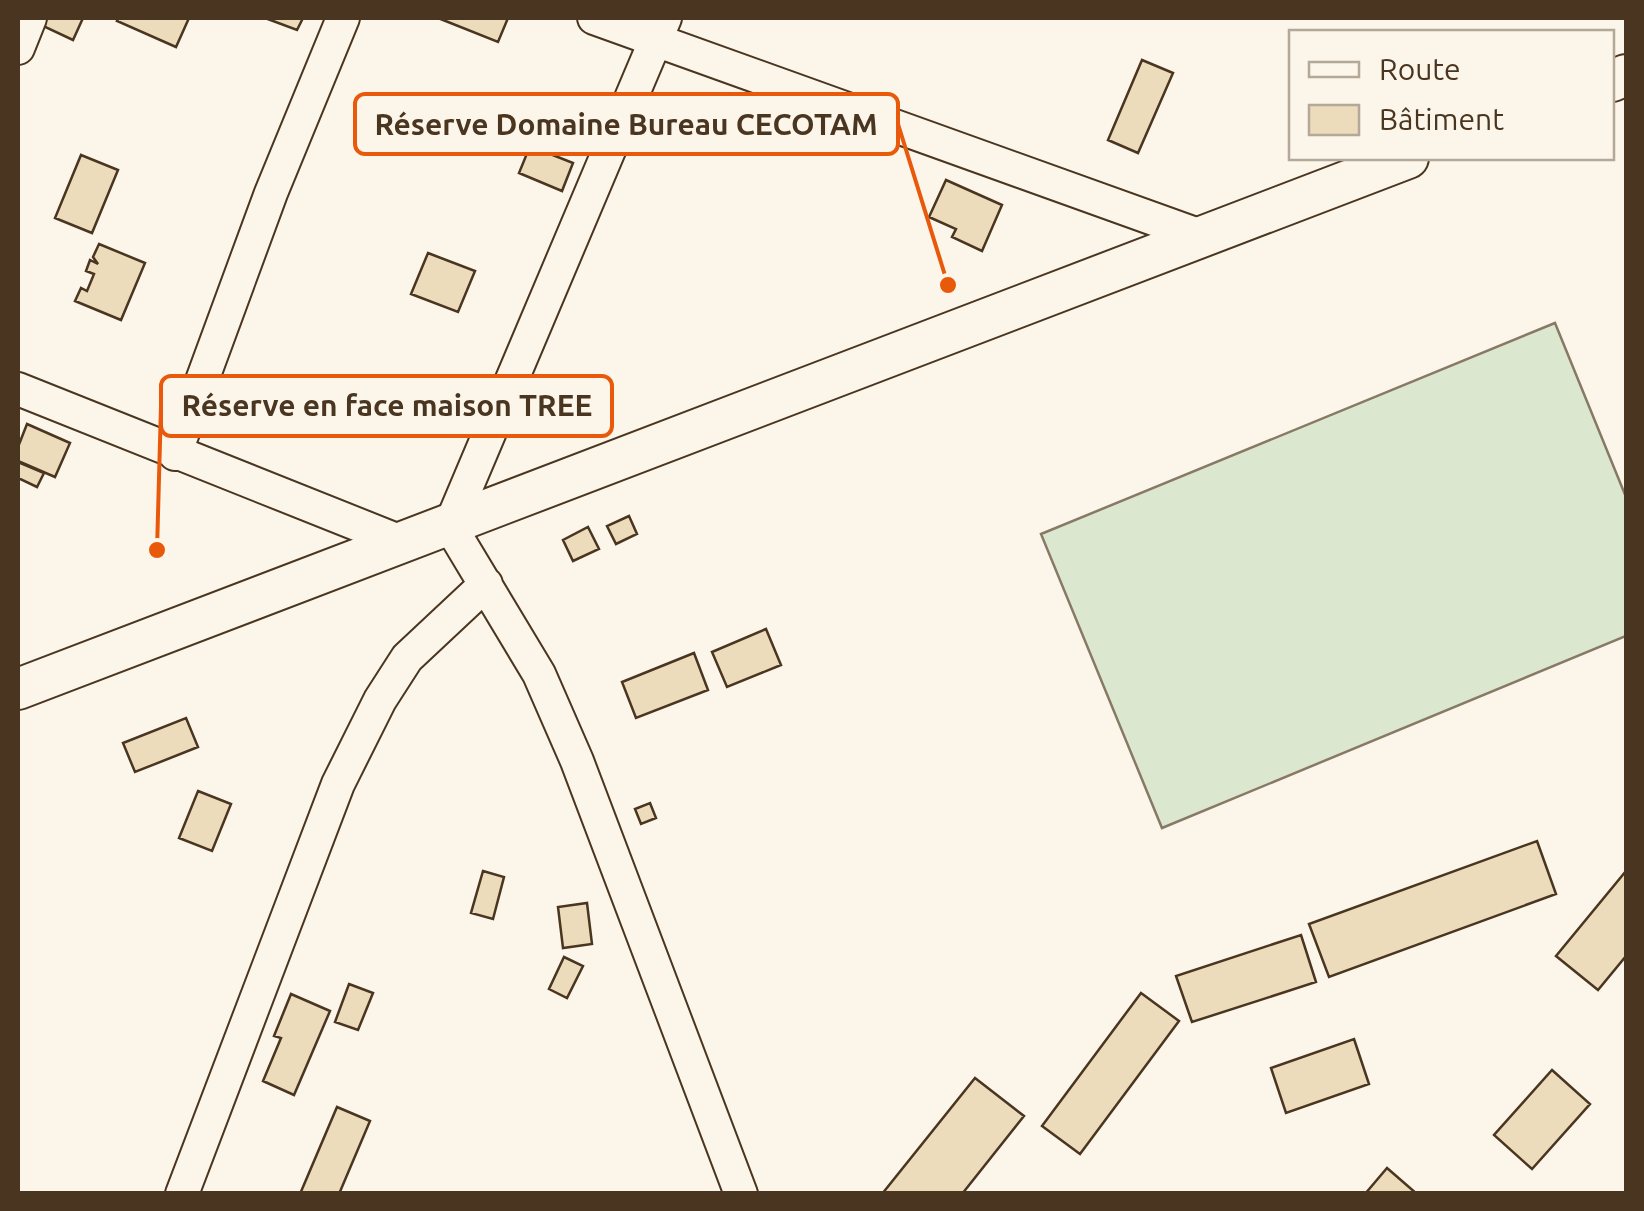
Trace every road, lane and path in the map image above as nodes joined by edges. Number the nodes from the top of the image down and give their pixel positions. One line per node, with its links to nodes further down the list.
1 (30, 18): 5 (street)
2 (343, 18): 9 (street)
3 (594, 18): 4 (street)
4 (661, 28): 7 (street); 10 (street)
5 (18, 48)
6 (1403, 160): 7 (main road)
7 (1201, 236): 10 (main road)
8 (18, 389): 9 (street)
9 (175, 454): 11 (street)
10 (450, 526): 11 (main road); 12 (street)
11 (404, 544): 13 (main road)
12 (486, 584): 14 (street); 15 (street)
13 (18, 689)
14 (182, 1194)
15 (741, 1194)

